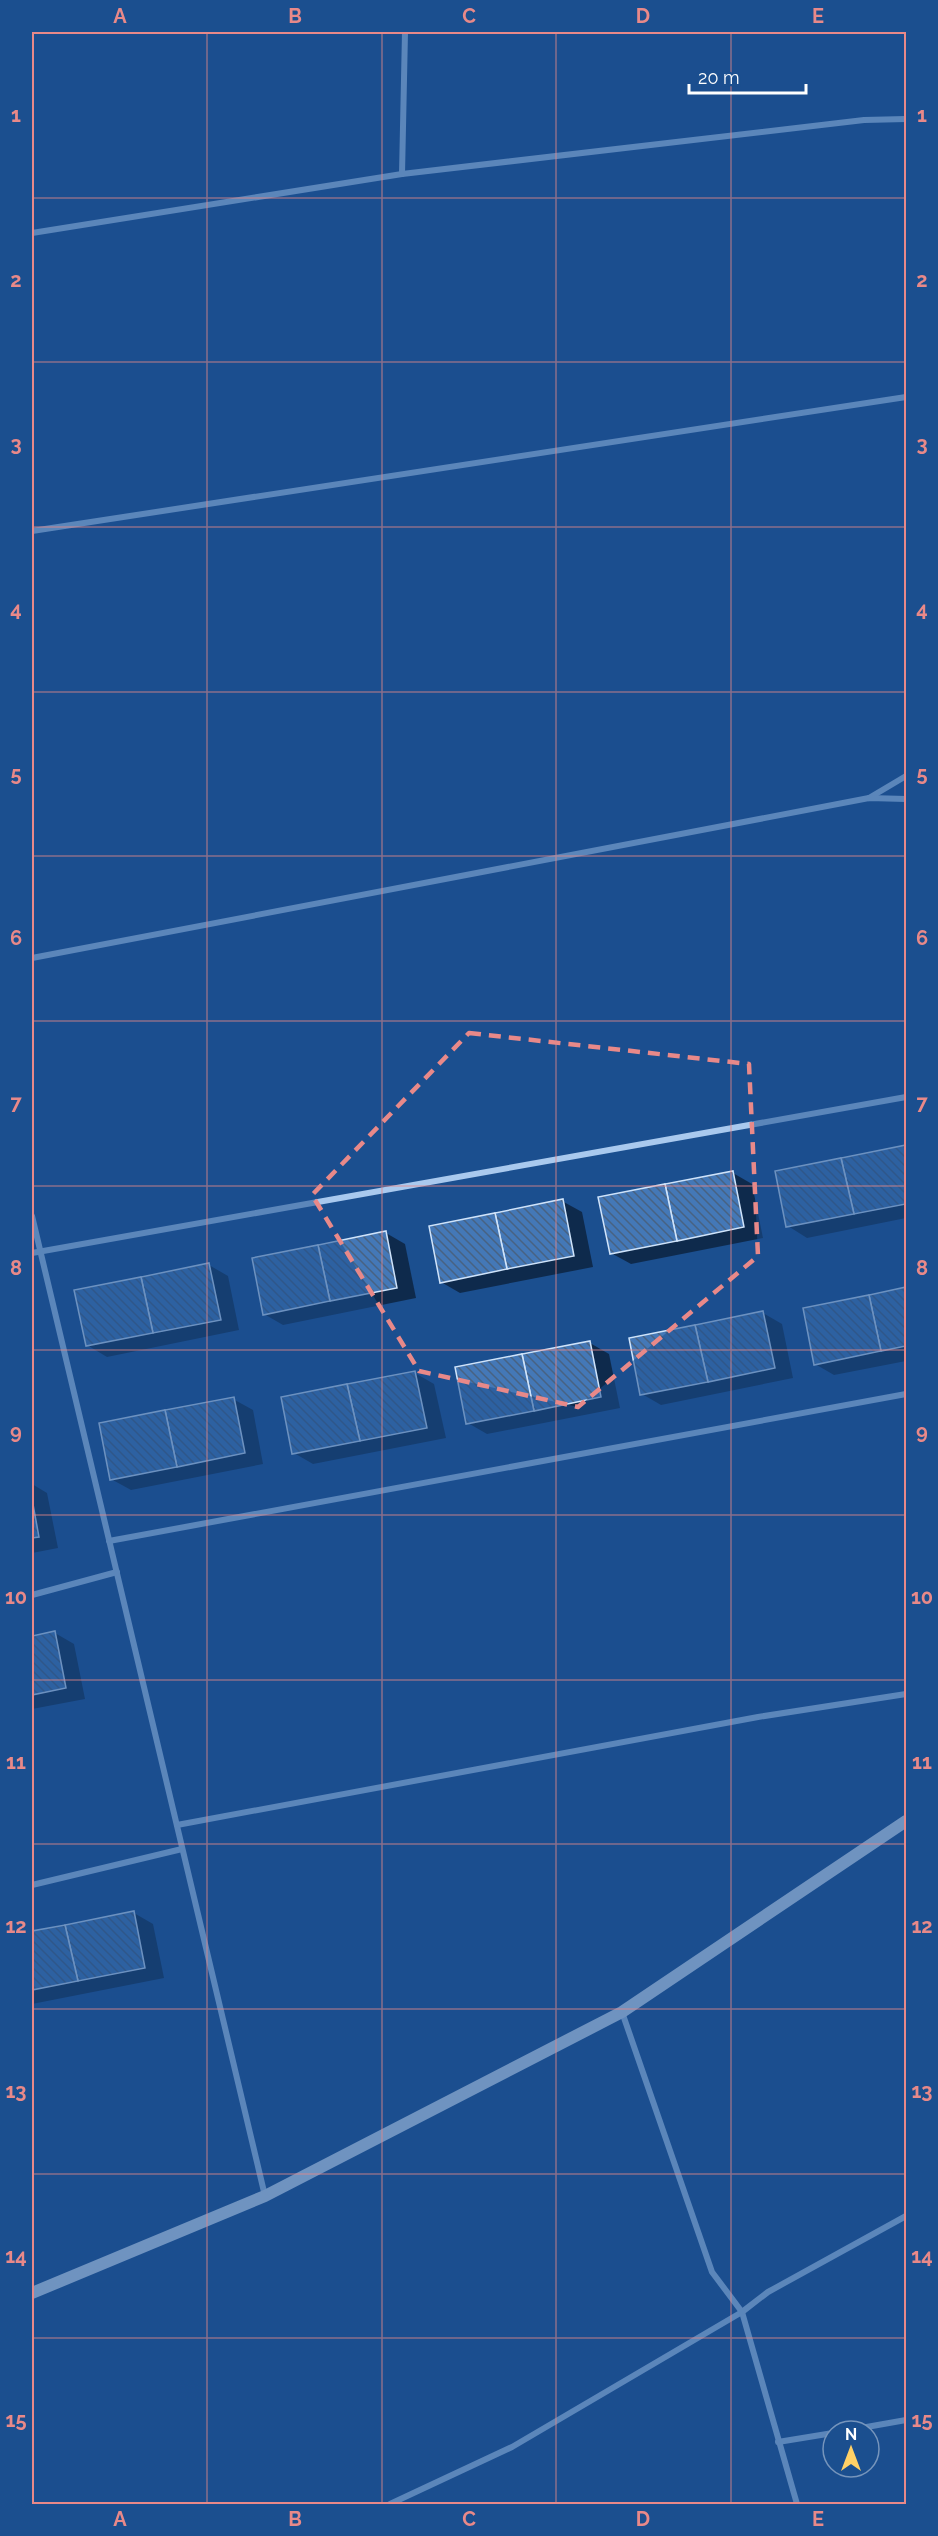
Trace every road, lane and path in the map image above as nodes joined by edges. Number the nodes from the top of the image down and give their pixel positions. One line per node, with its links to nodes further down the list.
1 (405, 32): 3 (street)
2 (906, 119): 3 (street)
3 (402, 174): 4 (street)
4 (32, 233)
5 (906, 397): 6 (street)
6 (32, 531)
7 (906, 776): 8 (street)
8 (869, 798): 9 (street); 10 (street)
9 (906, 799)
10 (32, 958)
11 (906, 1097): 13 (street)
12 (32, 1216): 13 (street)
13 (40, 1250): 14 (street); 16 (street)
14 (32, 1253)
15 (906, 1394): 16 (street)
16 (109, 1541): 17 (street)
17 (117, 1572): 18 (street); 21 (street)
18 (32, 1595)
19 (906, 1694): 21 (street)
20 (906, 1821): 24 (street)
21 (177, 1824): 22 (street)
22 (182, 1849): 23 (street); 25 (street)
23 (32, 1885)
24 (622, 2012): 25 (street); 28 (street)
25 (265, 2196): 27 (street)
26 (906, 2216): 28 (street)
27 (32, 2293)
28 (742, 2312): 32 (street); 33 (street)
29 (906, 2420): 30 (street)
30 (881, 2424)
31 (821, 2435): 32 (street)
32 (778, 2442): 34 (street)
33 (390, 2505)
34 (797, 2505)

